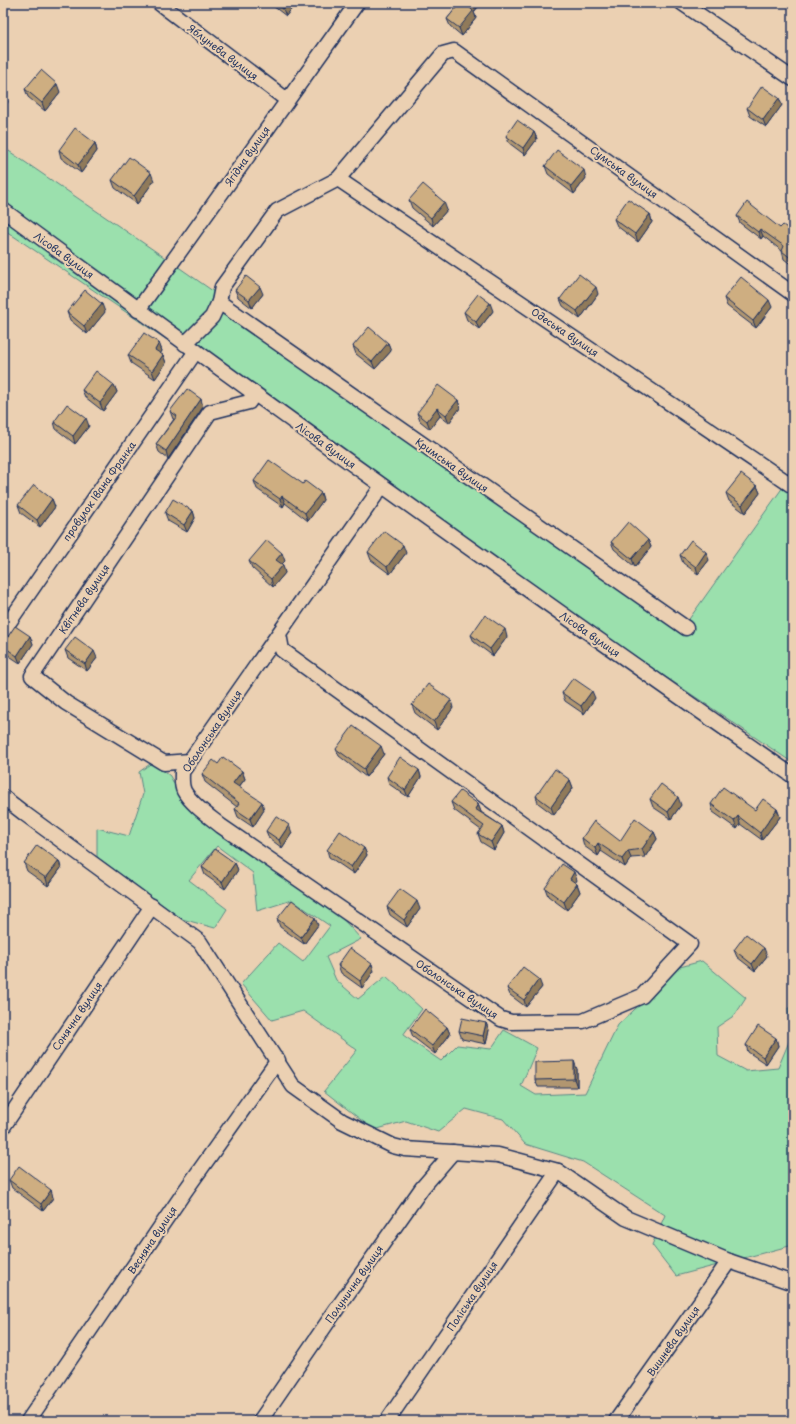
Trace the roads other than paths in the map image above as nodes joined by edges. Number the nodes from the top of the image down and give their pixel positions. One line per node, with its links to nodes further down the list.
1 (159, 3): 5 (street, Яблунева вулиця)
2 (357, 3): 5 (street, Ягідна вулиця)
3 (682, 3): 4 (street)
4 (793, 79)
5 (287, 100): 10 (street, Ягідна вулиця)
6 (338, 179): 8 (street, Сумська вулиця); 9 (street, провулок Івана Франка); 13 (street, Одеська вулиця)
7 (3, 211): 10 (street, Лісова вулиця)
8 (793, 294)
9 (219, 302): 11 (street, провулок Івана Франка); 15 (street, Кримська вулиця)
10 (138, 310): 11 (street, Лісова вулиця)
11 (190, 348): 12 (street, Лісова вулиця); 16 (street, провулок Івана Франка)
12 (254, 393): 14 (street, Лісова вулиця); 18 (street, Квітнева вулиця)
13 (791, 485)
14 (382, 486): 17 (street, Оболонська вулиця); 19 (street, Лісова вулиця)
15 (686, 628)
16 (3, 631)
17 (279, 634): 18 (street, Оболонська вулиця); 18 (street, Оболонська вулиця)
18 (190, 761)
19 (793, 776)
20 (3, 797): 21 (street)
21 (152, 906): 22 (street); 23 (street, Сонячна вулиця)
22 (278, 1060): 24 (street); 28 (street, Весняна вулиця)
23 (3, 1127)
24 (453, 1152): 25 (street); 29 (street, Полунична вулиця)
25 (558, 1171): 26 (street); 30 (street, Поліська вулиця)
26 (729, 1261): 27 (street); 31 (street, Вишнева вулиця)
27 (793, 1283)
28 (28, 1421)
29 (260, 1421)
30 (387, 1421)
31 (616, 1421)

